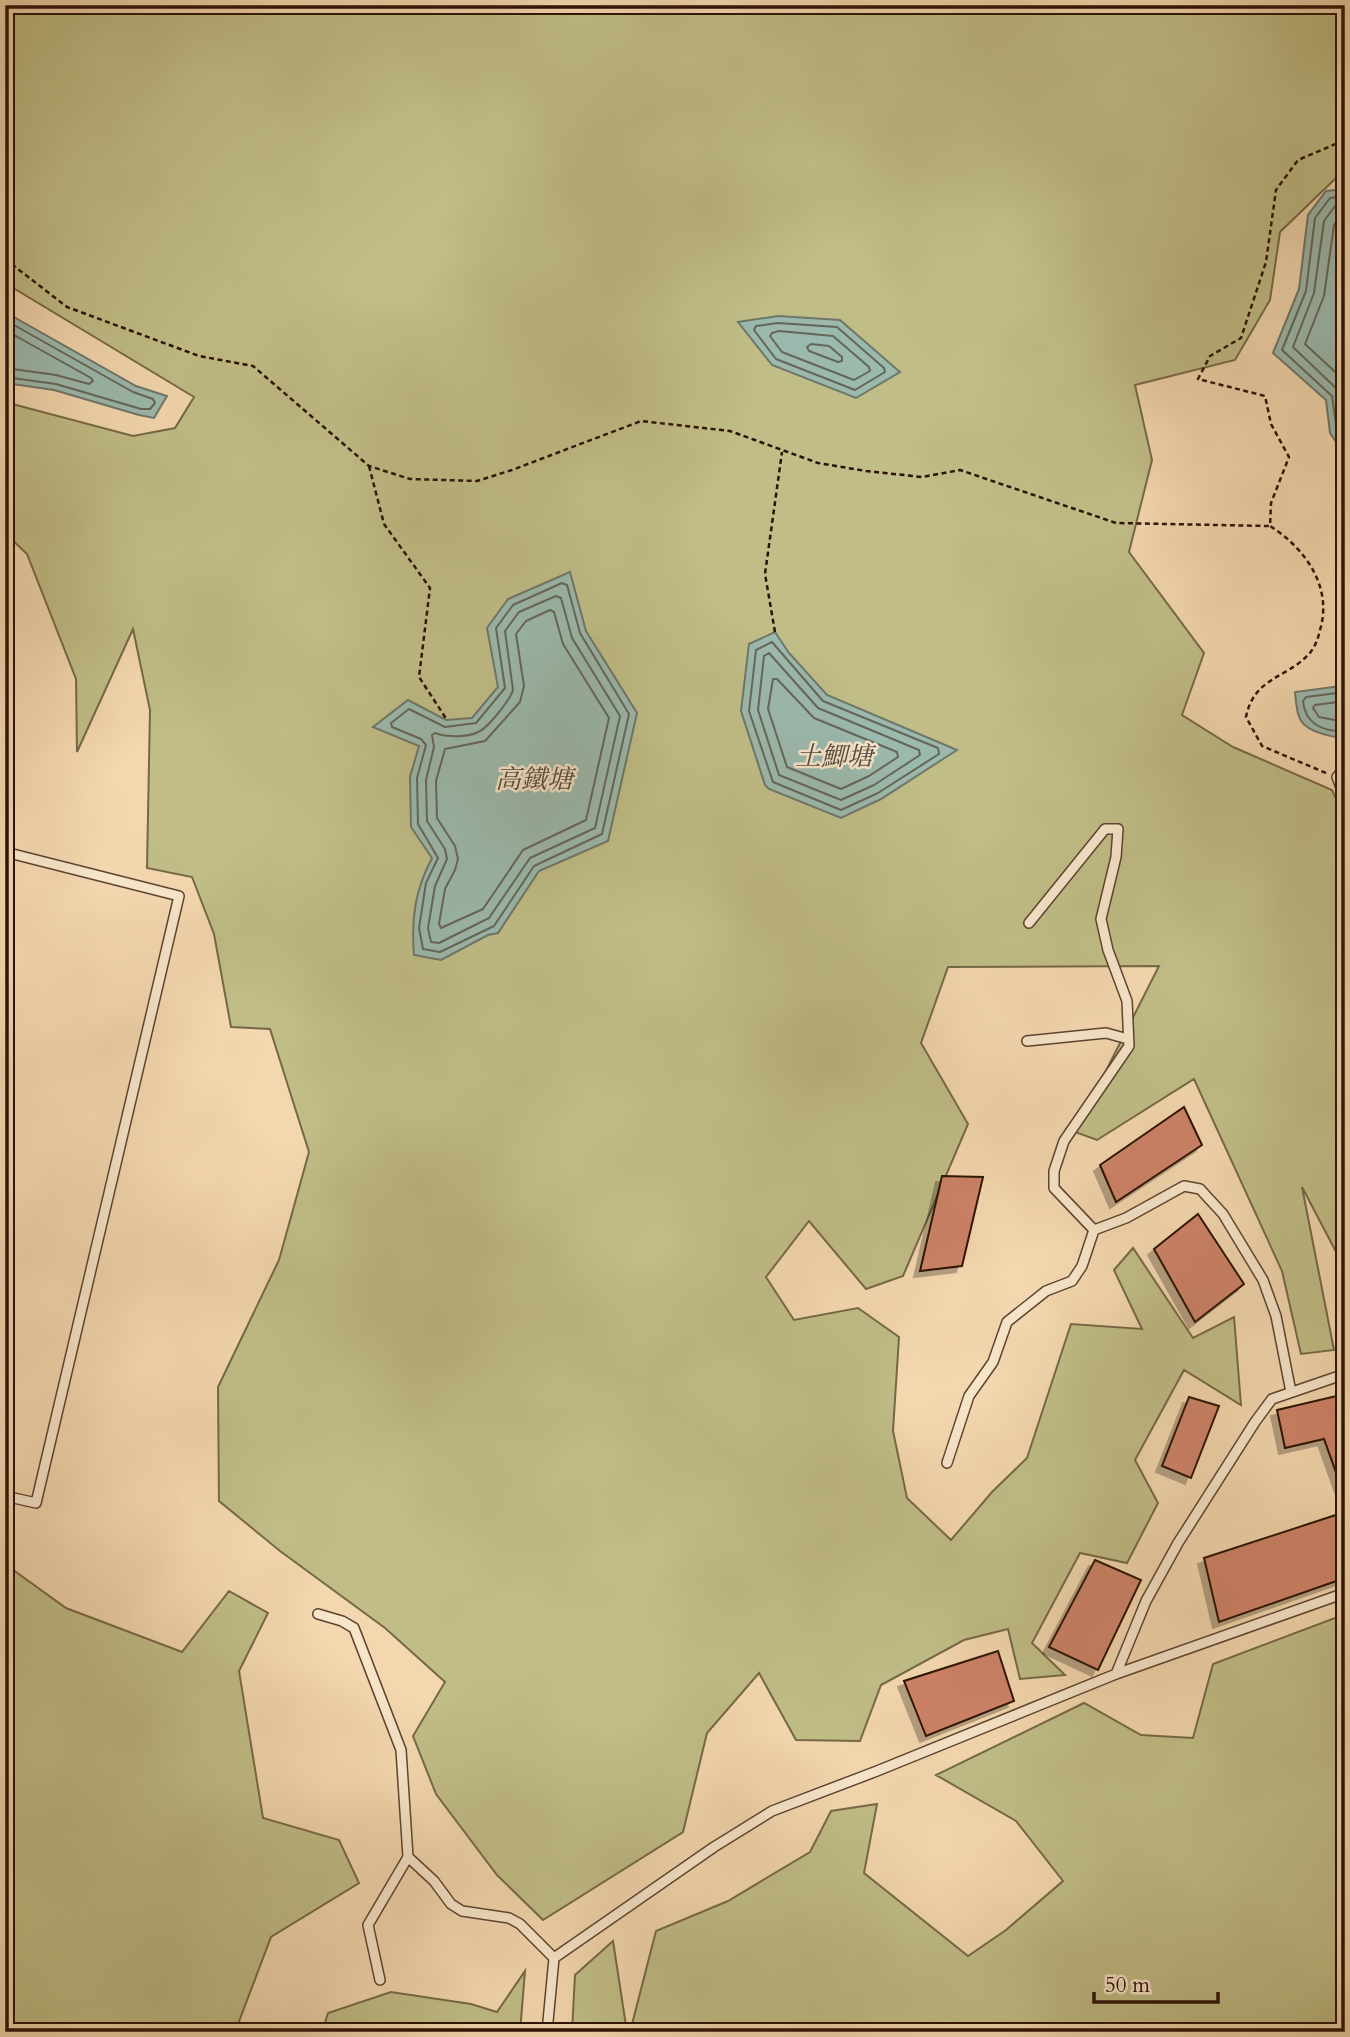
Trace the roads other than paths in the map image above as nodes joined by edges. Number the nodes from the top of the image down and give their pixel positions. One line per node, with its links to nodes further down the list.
1 (1345, 767): 2 (lane)
2 (1345, 798)
3 (5, 852): 11 (lane)
4 (1029, 923): 5 (lane)
5 (1128, 1039): 6 (lane); 7 (lane)
6 (1027, 1041)
7 (1094, 1230): 9 (lane); 10 (lane)
8 (1345, 1374): 9 (lane)
9 (1291, 1392): 14 (lane)
10 (947, 1462)
11 (5, 1496)
12 (1345, 1593): 14 (lane)
13 (318, 1614): 15 (lane)
14 (1116, 1674): 16 (lane)
15 (408, 1857): 16 (lane); 17 (lane)
16 (554, 1958): 18 (lane)
17 (380, 1980)
18 (547, 2032)

